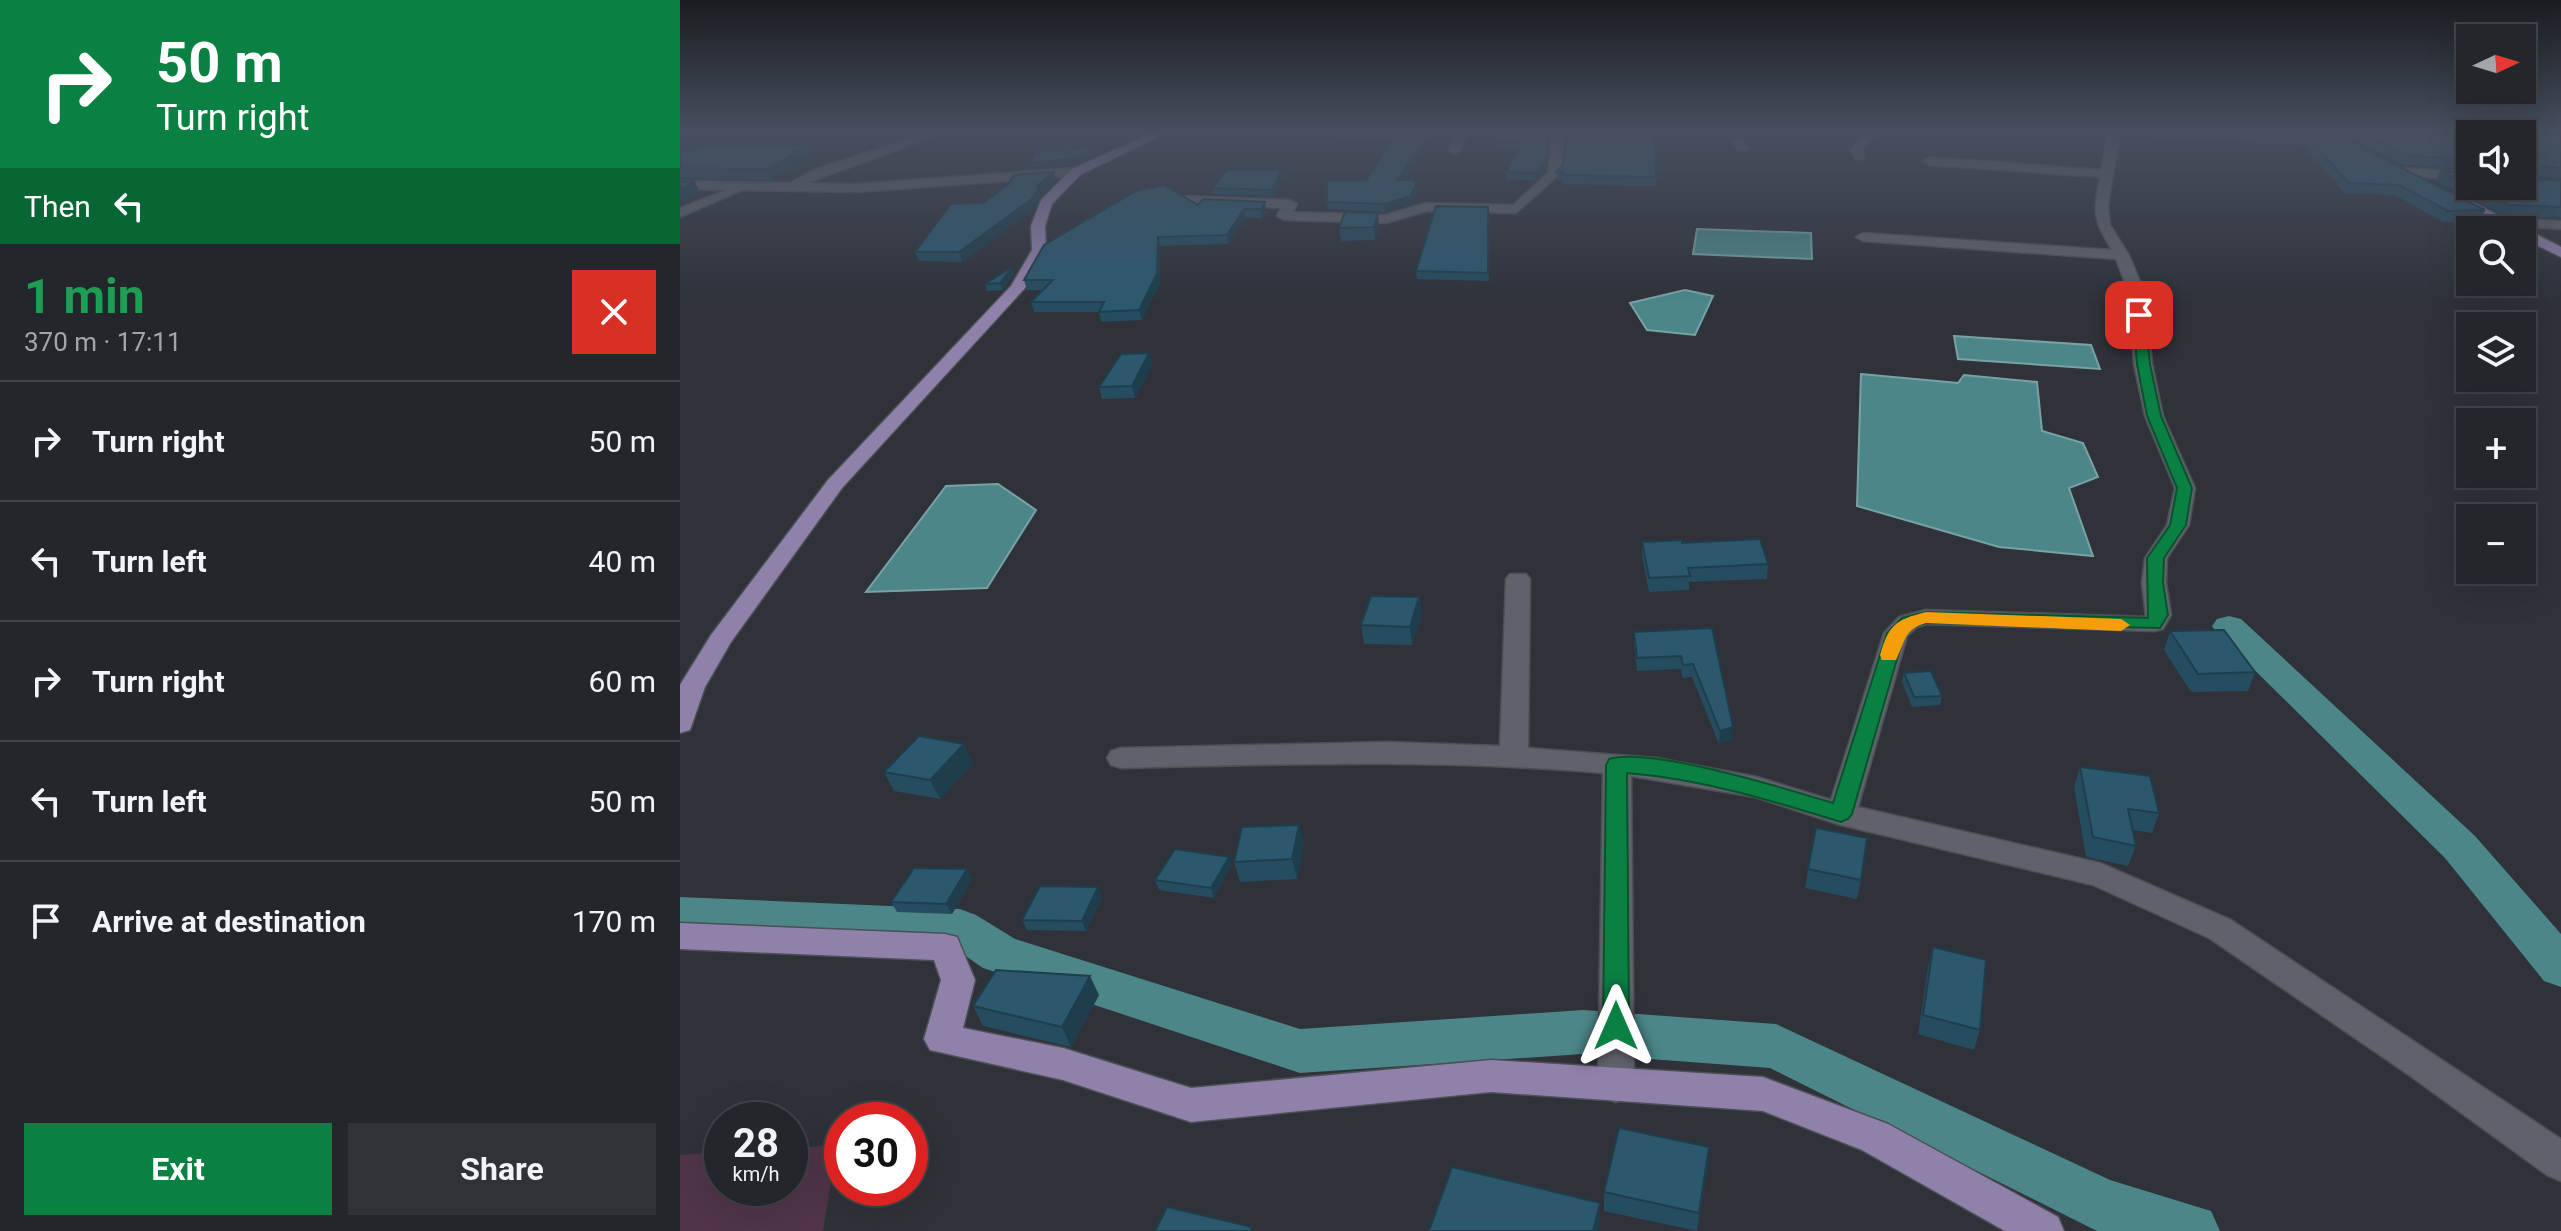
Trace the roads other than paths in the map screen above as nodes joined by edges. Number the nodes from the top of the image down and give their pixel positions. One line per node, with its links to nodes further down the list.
1 (735, 189): 7 (street)
2 (1059, 189): 16 (main road)
3 (1537, 189): 6 (street)
4 (2104, 189): 14 (street)
5 (2445, 193): 8 (main road)
6 (1186, 200)
7 (680, 213)
8 (2489, 216)
9 (2536, 224): 10 (street)
10 (2561, 225)
11 (1863, 237): 14 (street)
12 (2536, 240): 13 (main road)
13 (2561, 253)
14 (2122, 255): 20 (street)
15 (1518, 579): 17 (street)
16 (680, 724)
17 (1514, 756): 18 (street); 19 (street)
18 (1121, 758)
19 (1617, 765): 20 (street); 22 (street)
20 (1841, 814): 23 (street)
21 (680, 936): 22 (main road)
22 (1616, 1085): 24 (main road)
23 (2561, 1162)
24 (2044, 1231)

